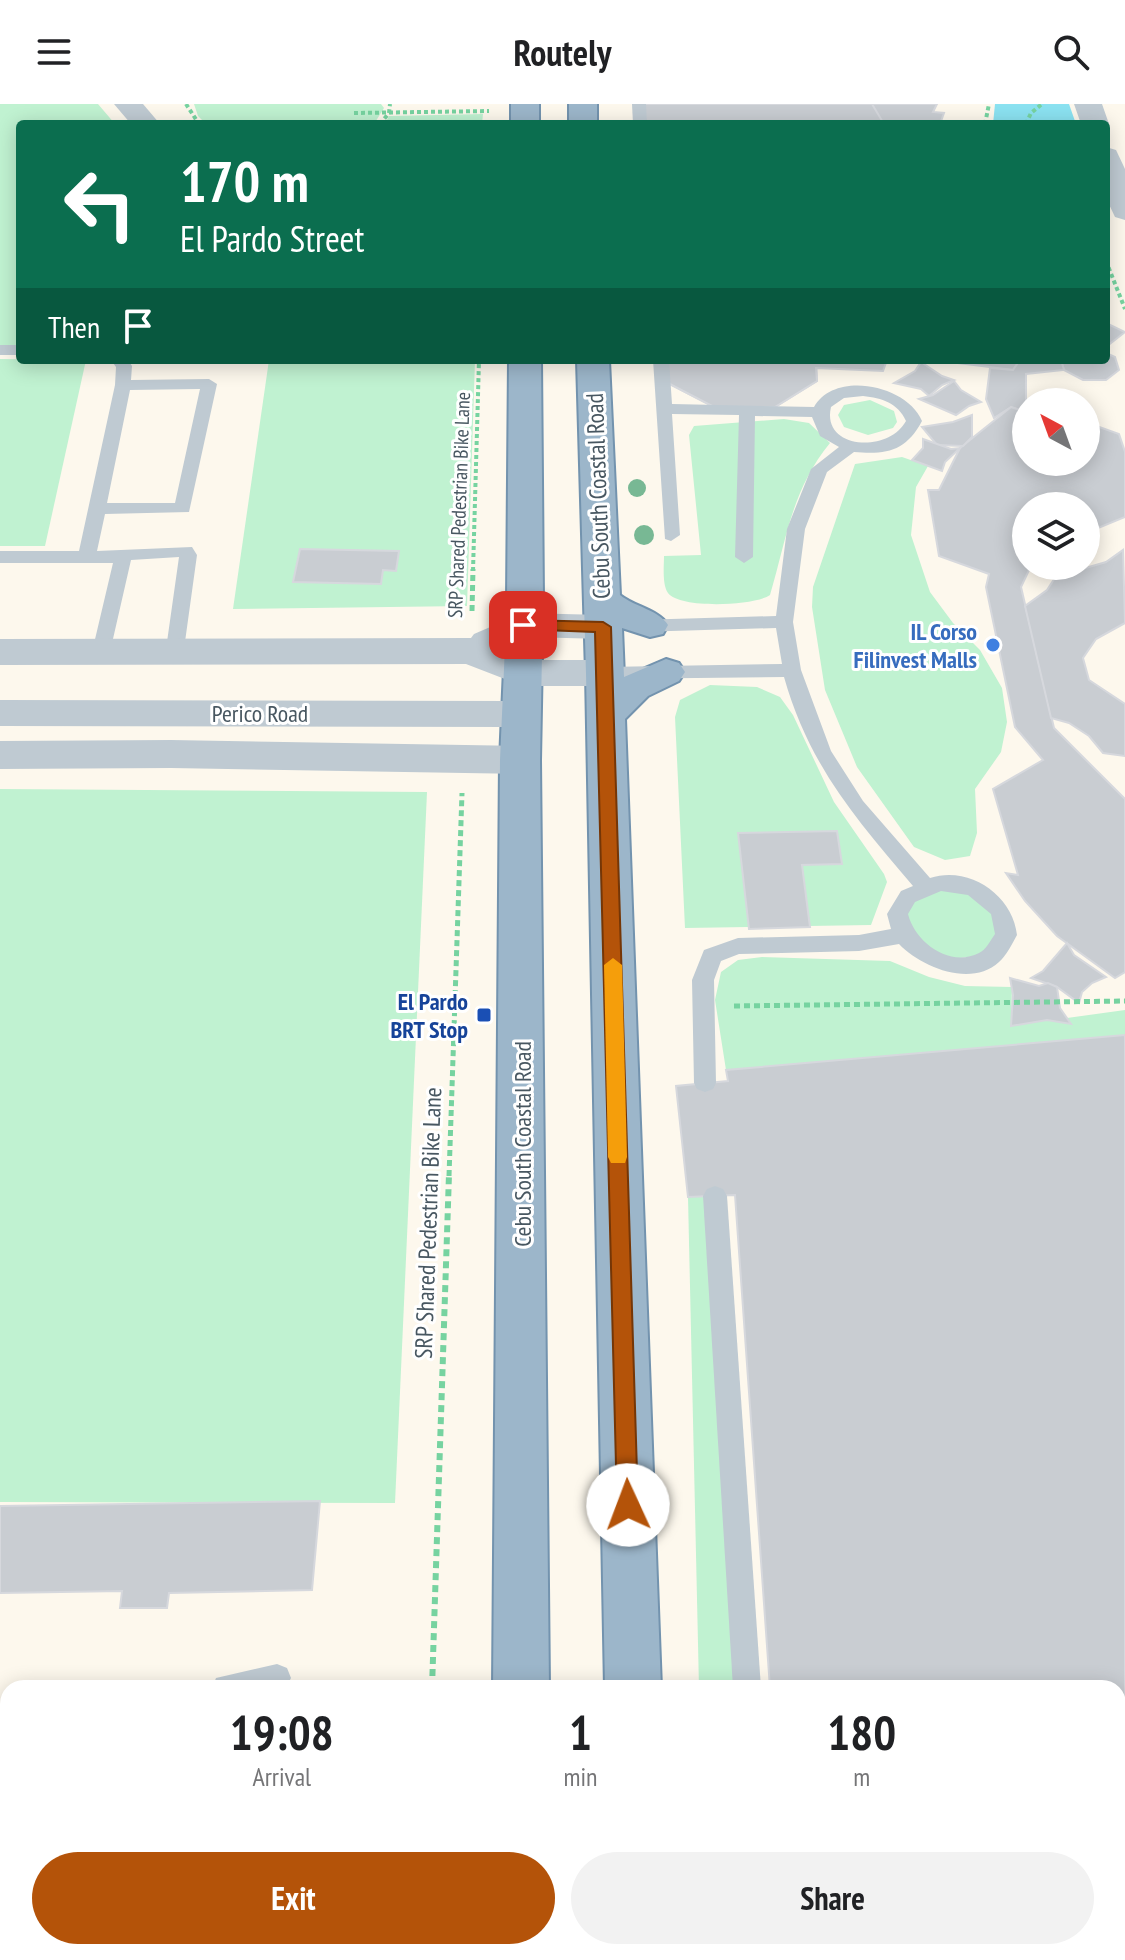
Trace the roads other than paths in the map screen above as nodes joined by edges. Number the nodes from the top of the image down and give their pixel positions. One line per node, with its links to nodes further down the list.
1 (128, 104): 2 (street)
2 (142, 120)
3 (1110, 168): 4 (street)
4 (1125, 211)
5 (122, 364): 9 (lane)
6 (525, 364): 22 (highway, Cebu South Coastal Road)
7 (593, 364): 20 (highway, Cebu South Coastal Road)
8 (661, 364): 10 (lane)
9 (123, 385): 14 (lane); 14 (lane)
10 (666, 409): 11 (lane); 15 (lane)
11 (747, 410): 12 (lane); 19 (lane)
12 (819, 412): 13 (lane); 13 (lane)
13 (851, 446): 21 (lane)
14 (95, 509): 17 (lane)
15 (671, 535)
16 (0, 557): 17 (lane)
17 (87, 557): 18 (lane)
18 (123, 557): 24 (lane); 27 (lane)
19 (744, 557)
20 (603, 613): 22 (street); 23 (highway); 30 (highway, Cebu South Coastal Road)
21 (784, 622): 23 (lane); 28 (lane)
22 (523, 625): 25 (street); 31 (highway, Cebu South Coastal Road)
23 (650, 625)
24 (175, 649): 25 (street); 27 (street)
25 (471, 651): 31 (street)
26 (0, 652): 27 (street)
27 (101, 652)
28 (792, 670): 29 (lane); 36 (lane)
29 (666, 672): 30 (lane); 33 (highway)
30 (605, 673): 31 (street, Perico Road); 33 (highway, Cebu South Coastal Road)
31 (522, 694): 32 (street, Perico Road); 35 (highway, Cebu South Coastal Road)
32 (0, 713)
33 (606, 715): 43 (highway, Cebu South Coastal Road)
34 (0, 755): 35 (street, Perico Road)
35 (520, 760): 42 (highway, Cebu South Coastal Road)
36 (925, 886): 37 (lane); 37 (lane)
37 (902, 935): 38 (lane)
38 (705, 1083)
39 (715, 1196): 44 (lane)
40 (277, 1678): 41 (lane)
41 (267, 1680)
42 (521, 1680)
43 (633, 1680)
44 (746, 1680)

